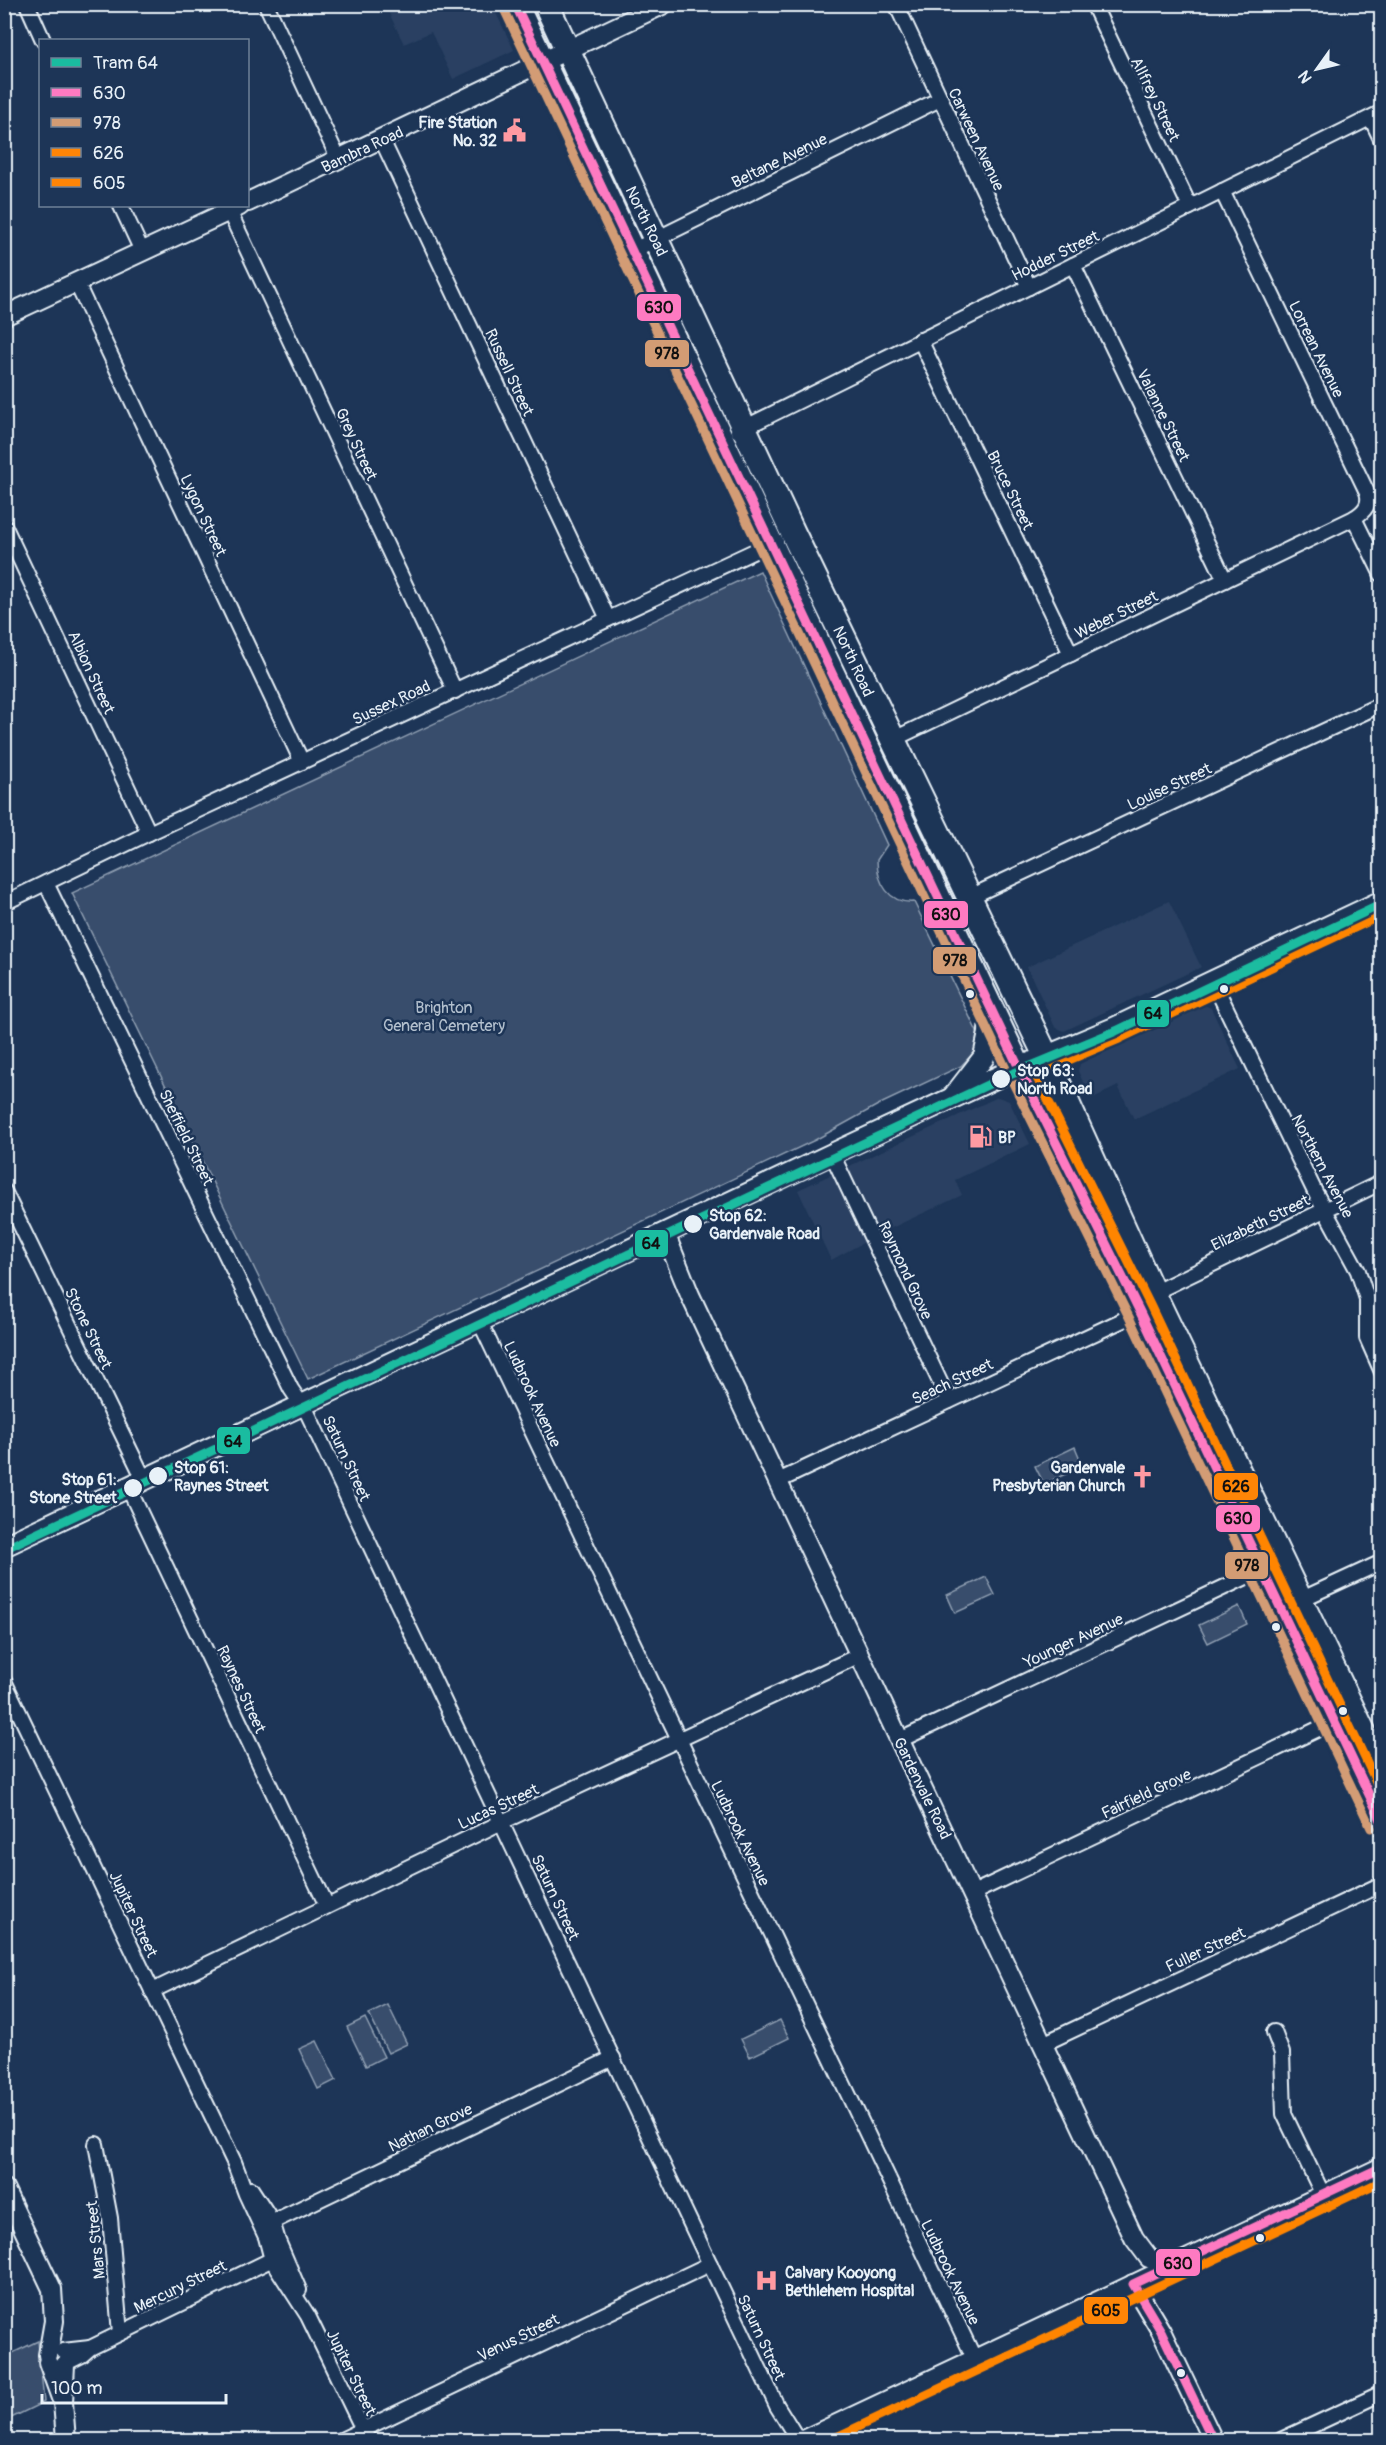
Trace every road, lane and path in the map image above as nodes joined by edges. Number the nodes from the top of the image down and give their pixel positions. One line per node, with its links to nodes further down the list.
1 (27, 4): 8 (street)
2 (266, 4): 16 (street)
3 (515, 4): 10 (highway, North Road)
4 (546, 4): 9 (highway, North Road)
5 (664, 4): 9 (street, Bambra Road)
6 (896, 4): 11 (street, Carween Avenue)
7 (1097, 6): 21 (street, Allfrey Street)
8 (44, 39)
9 (567, 51): 10 (street, Bambra Road); 15 (highway, North Road)
10 (542, 64): 13 (street, Bambra Road); 17 (highway, North Road)
11 (940, 99): 23 (street, Beltane Avenue); 28 (street, Carween Avenue)
12 (1376, 115): 14 (street); 18 (street, Hodder Street)
13 (382, 140): 16 (street, Bambra Road); 39 (street, Russell Street)
14 (1382, 141)
15 (615, 153): 17 (highway); 23 (highway, North Road)
16 (339, 160): 19 (street, Bambra Road)
17 (590, 164): 25 (highway, North Road)
18 (1222, 191): 21 (street, Hodder Street); 33 (street, Lorrean Avenue)
19 (249, 202)
20 (121, 207): 24 (street)
21 (1190, 207): 26 (street, Hodder Street)
22 (235, 208): 24 (street); 41 (street, Grey Street)
23 (656, 239): 25 (street, Beltane Avenue); 31 (highway, North Road)
24 (142, 251): 27 (street)
25 (632, 251): 32 (highway, North Road)
26 (1073, 265): 28 (street, Hodder Street); 38 (street, Valanne Street)
27 (76, 282): 29 (street); 44 (street, Lygon Street)
28 (1029, 287): 30 (street, Hodder Street)
29 (4, 316)
30 (920, 340): 31 (street, Hodder Street); 40 (street, Bruce Street)
31 (744, 428): 32 (street, Hodder Street); 35 (highway, North Road)
32 (722, 440): 36 (highway, North Road)
33 (1354, 518): 37 (street); 38 (street, Weber Street)
34 (4, 525): 45 (street, Albion Street)
35 (793, 533): 36 (street, Sussex Road); 43 (highway, North Road)
36 (771, 543): 39 (street, Sussex Road); 52 (highway, North Road)
37 (1382, 575)
38 (1225, 580): 40 (street, Weber Street)
39 (608, 619): 41 (street, Sussex Road)
40 (1071, 654): 43 (street, Weber Street)
41 (455, 691): 44 (street, Sussex Road)
42 (1382, 704): 47 (street, Louise Street)
43 (892, 740): 47 (highway, North Road)
44 (302, 762): 45 (street, Sussex Road)
45 (149, 833): 46 (street, Sussex Road)
46 (46, 883): 48 (street, Sussex Road); 67 (street, Sheffield Street)
47 (970, 897): 53 (highway, North Road)
48 (4, 903)
49 (1377, 903): 50 (street); 51 (main road)
50 (1382, 924)
51 (1213, 981): 53 (main road); 61 (street, Northern Avenue)
52 (990, 1004): 54 (highway, North Road); 55 (main road)
53 (1047, 1057): 54 (main road); 56 (highway, North Road)
54 (1019, 1068): 55 (main road); 57 (highway, North Road)
55 (952, 1099): 58 (main road)
56 (1079, 1128): 57 (highway); 63 (highway, North Road)
57 (1055, 1141): 63 (highway, North Road)
58 (832, 1154): 62 (main road); 66 (street, Raymond Grove)
59 (1382, 1182): 61 (street, Elizabeth Street)
60 (4, 1191): 69 (street, Stone Street)
61 (1325, 1209): 63 (street, Elizabeth Street); 65 (street, Northern Avenue)
62 (659, 1236): 64 (main road); 68 (street, Gardenvale Road)
63 (1146, 1302): 66 (street, Seach Street); 72 (highway, North Road); 73 (highway, North Road)
64 (479, 1320): 67 (main road); 77 (street, Ludbrook Avenue)
65 (1382, 1372)
66 (949, 1401): 68 (street, Seach Street)
67 (300, 1404): 69 (main road); 81 (street, Saturn Street)
68 (778, 1481): 74 (street, Gardenvale Road)
69 (136, 1483): 70 (main road); 85 (street, Raynes Street)
70 (4, 1546)
71 (1382, 1562): 73 (street)
72 (1261, 1570): 76 (highway, North Road); 78 (street, Younger Avenue)
73 (1300, 1600): 79 (highway, North Road)
74 (860, 1655): 77 (street, Lucas Street); 78 (street, Gardenvale Road)
75 (4, 1680): 86 (street, Jupiter Street)
76 (1333, 1722): 80 (highway, North Road); 84 (street, Fairfield Grove)
77 (678, 1740): 81 (street, Lucas Street); 101 (street, Ludbrook Avenue)
78 (900, 1740): 84 (street, Gardenvale Road)
79 (1382, 1772)
80 (1375, 1794): 82 (highway, North Road)
81 (502, 1822): 85 (street, Lucas Street); 89 (street, Saturn Street)
82 (1382, 1823)
83 (1382, 1884): 88 (street, Fuller Street)
84 (973, 1893): 88 (street, Gardenvale Road)
85 (327, 1906): 86 (street, Lucas Street)
86 (152, 1991): 94 (street, Jupiter Street)
87 (1274, 2032): 93 (street)
88 (1043, 2044): 97 (street, Gardenvale Road)
89 (613, 2058): 94 (street, Nathan Grove); 96 (street, Saturn Street)
90 (96, 2144): 99 (street, Mars Street)
91 (1382, 2167): 93 (street)
92 (4, 2188): 100 (street)
93 (1323, 2195): 97 (street)
94 (267, 2224): 95 (street, Jupiter Street)
95 (278, 2257): 99 (street, Mercury Street); 104 (street, Jupiter Street)
96 (710, 2264): 103 (street, Saturn Street); 104 (street, Venus Street)
97 (1170, 2267): 98 (street)
98 (1138, 2282): 101 (street); 110 (street)
99 (120, 2333): 100 (street, Mercury Street)
100 (59, 2358): 105 (street)
101 (975, 2360): 109 (street)
102 (1382, 2393): 111 (street)
103 (777, 2406): 107 (street, Saturn Street); 108 (street, Saturn Street)
104 (365, 2435): 106 (street, Venus Street)
105 (66, 2440)
106 (341, 2440)
107 (789, 2440)
108 (798, 2440)
109 (803, 2440)
110 (1213, 2440)
111 (1281, 2440)

